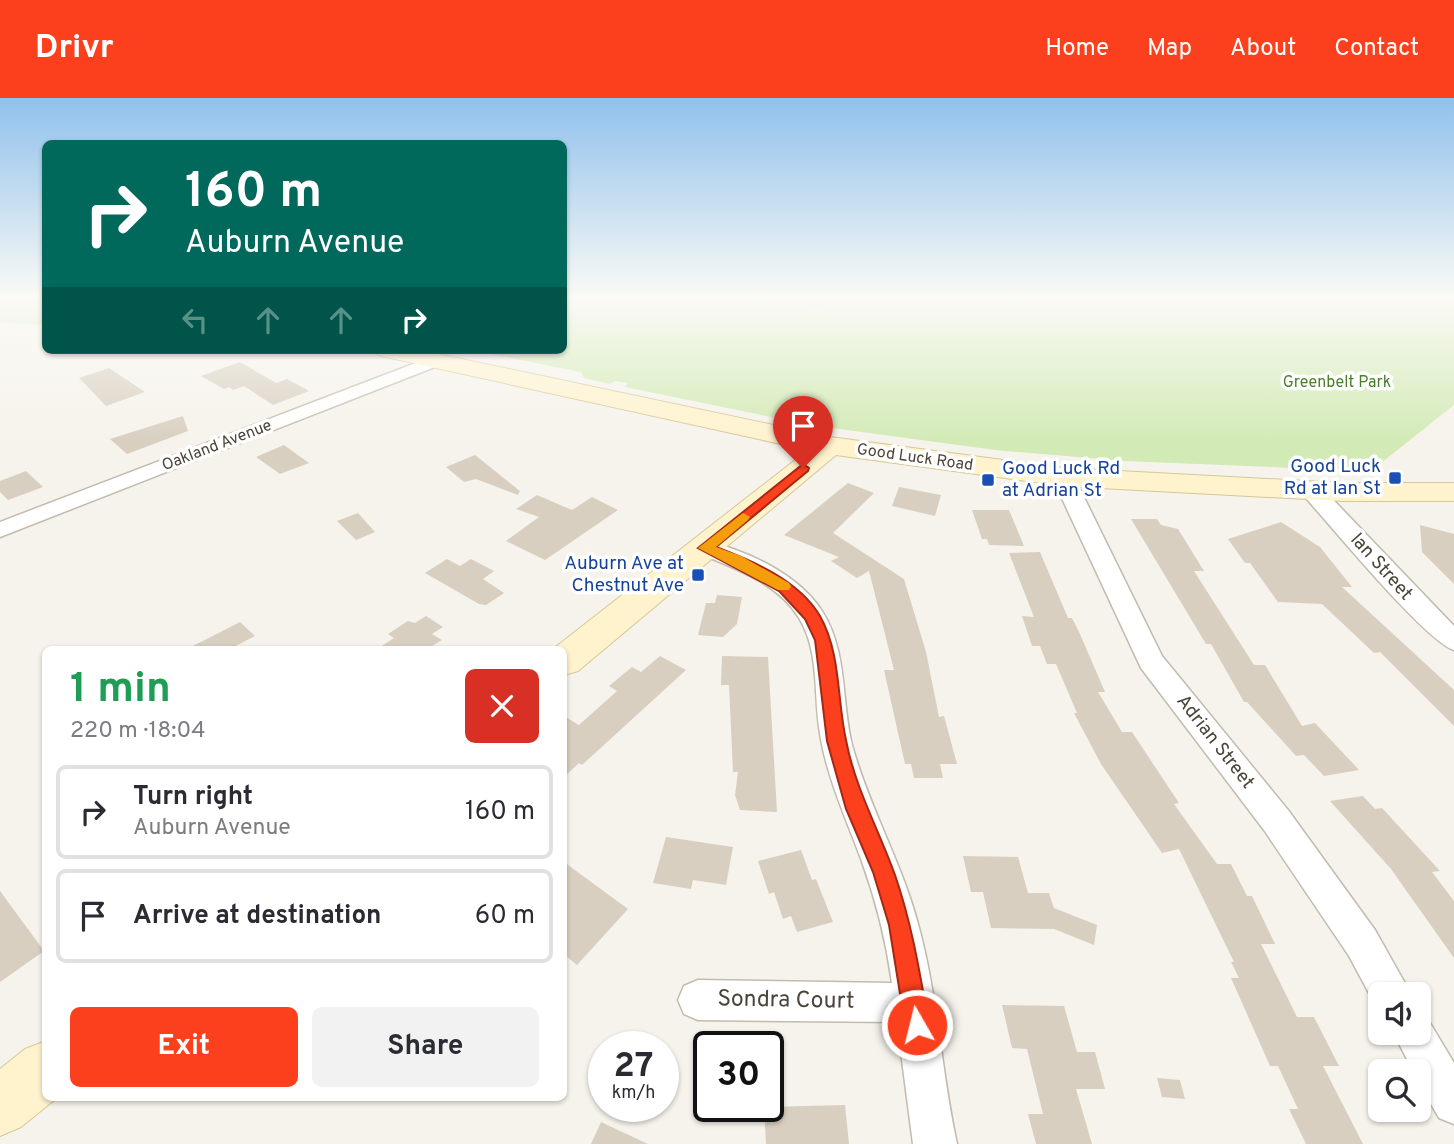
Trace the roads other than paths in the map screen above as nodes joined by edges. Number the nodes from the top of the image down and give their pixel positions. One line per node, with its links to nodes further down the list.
1 (403, 354): 2 (main road, Good Luck Road)
2 (434, 361): 3 (main road, Good Luck Road); 7 (street, Oakland Avenue)
3 (830, 446): 4 (main road, Good Luck Road); 8 (main road)
4 (1063, 477): 5 (main road, Good Luck Road); 11 (street, Adrian Street)
5 (1311, 490): 6 (main road, Good Luck Road); 9 (street, Ian Street)
6 (1454, 492)
7 (0, 530)
8 (706, 548): 10 (main road); 13 (street)
9 (1454, 641)
10 (567, 659)
11 (1384, 982)
12 (698, 1000): 13 (street, Sondra Court)
13 (915, 1003): 18 (street)
14 (1421, 1045): 16 (street)
15 (42, 1073): 17 (main road)
16 (1454, 1103)
17 (0, 1106)
18 (935, 1144)

